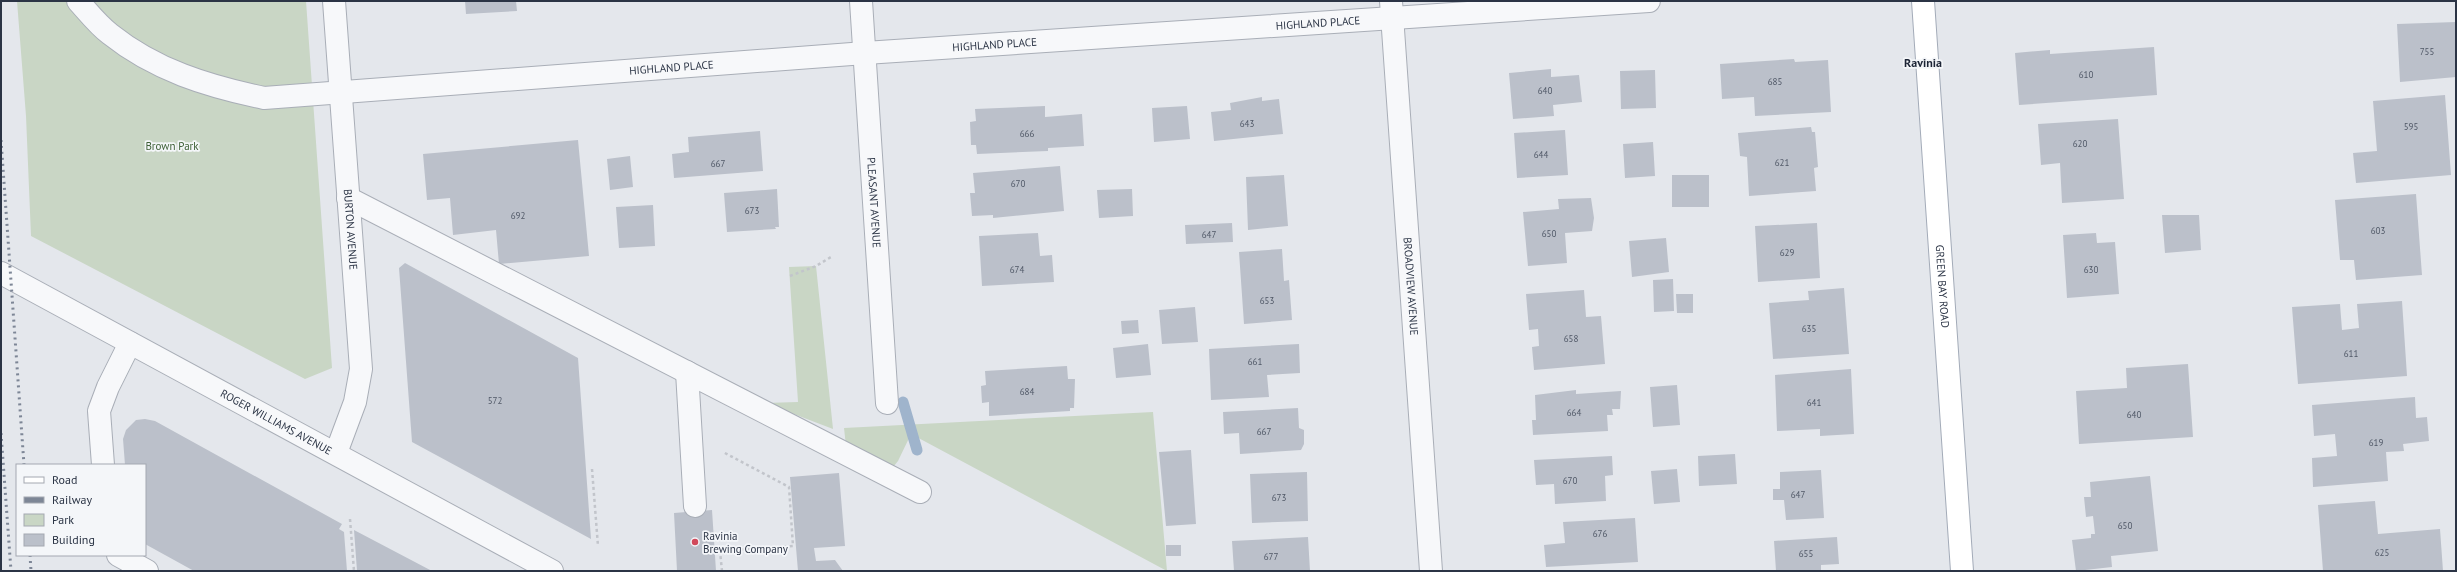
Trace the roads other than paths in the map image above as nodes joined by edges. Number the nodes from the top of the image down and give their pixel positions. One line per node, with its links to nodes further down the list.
1 (78, 1): 8 (street, HIGHLAND PLACE)
2 (334, 1): 8 (street, BURTON AVENUE)
3 (861, 1): 7 (street, PLEASANT AVENUE)
4 (1650, 1): 6 (street, HIGHLAND PLACE)
5 (1923, 1): 22 (main road, GREEN BAY ROAD)
6 (1392, 9): 7 (street, HIGHLAND PLACE); 21 (street, BROADVIEW AVENUE)
7 (865, 53): 8 (street, HIGHLAND PLACE); 13 (street, PLEASANT AVENUE)
8 (340, 90): 9 (street, BURTON AVENUE)
9 (348, 198): 12 (street); 14 (street, BURTON AVENUE)
10 (1, 273): 11 (street, ROGER WILLIAMS AVENUE)
11 (130, 343): 14 (street, ROGER WILLIAMS AVENUE); 15 (street)
12 (687, 372): 16 (street); 17 (street)
13 (886, 403)
14 (336, 453): 20 (street, ROGER WILLIAMS AVENUE)
15 (102, 464)
16 (920, 492)
17 (695, 506)
18 (120, 556): 19 (street)
19 (147, 571)
20 (552, 571)
21 (1431, 571)
22 (1962, 571)

